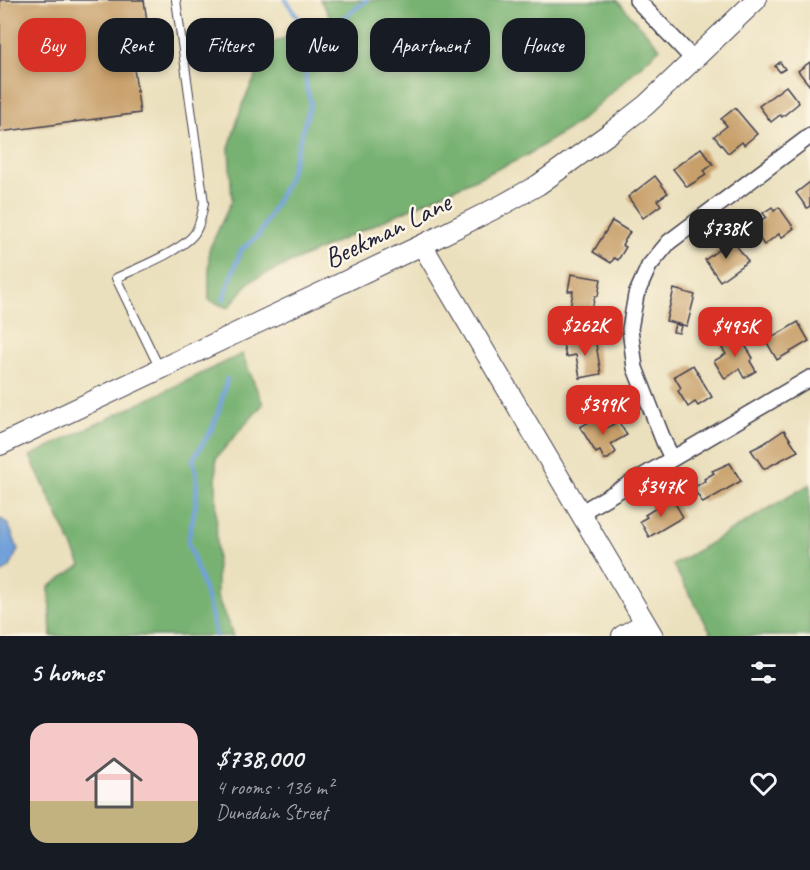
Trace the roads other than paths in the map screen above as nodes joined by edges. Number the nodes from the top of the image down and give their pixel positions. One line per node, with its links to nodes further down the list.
1 (176, 0): 7 (lane)
2 (637, 0): 4 (street)
3 (756, 0): 4 (street, Beekman Lane)
4 (694, 60): 6 (street, Beekman Lane)
5 (810, 136): 10 (street)
6 (422, 245): 7 (street, Beekman Lane); 11 (street)
7 (160, 369): 9 (street, Beekman Lane)
8 (810, 378): 10 (street)
9 (0, 445)
10 (672, 458): 11 (street)
11 (580, 513): 12 (street)
12 (649, 629): 13 (street)
13 (622, 636)

